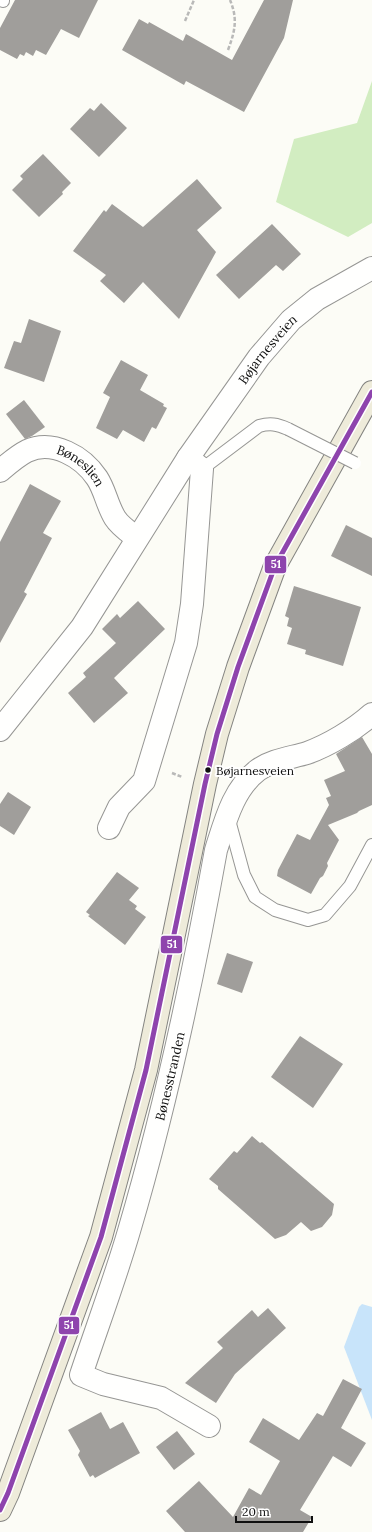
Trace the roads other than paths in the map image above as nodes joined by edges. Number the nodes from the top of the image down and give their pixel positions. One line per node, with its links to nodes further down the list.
1 (372, 268): 4 (street, Bøjarnesveien)
2 (372, 392): 13 (main road)
3 (355, 463): 4 (lane, Bøjarnesveien, bridge)
4 (195, 464): 6 (street, Bøjarnesveien); 10 (street)
5 (0, 471): 6 (street, Bøneslien)
6 (137, 538): 8 (street, Bøjarnesveien)
7 (372, 714): 9 (street, Bønesstranden)
8 (0, 730)
9 (227, 815): 11 (lane); 12 (street, Bønesstranden)
10 (109, 828)
11 (372, 845)
12 (209, 1426)
13 (0, 1510)

